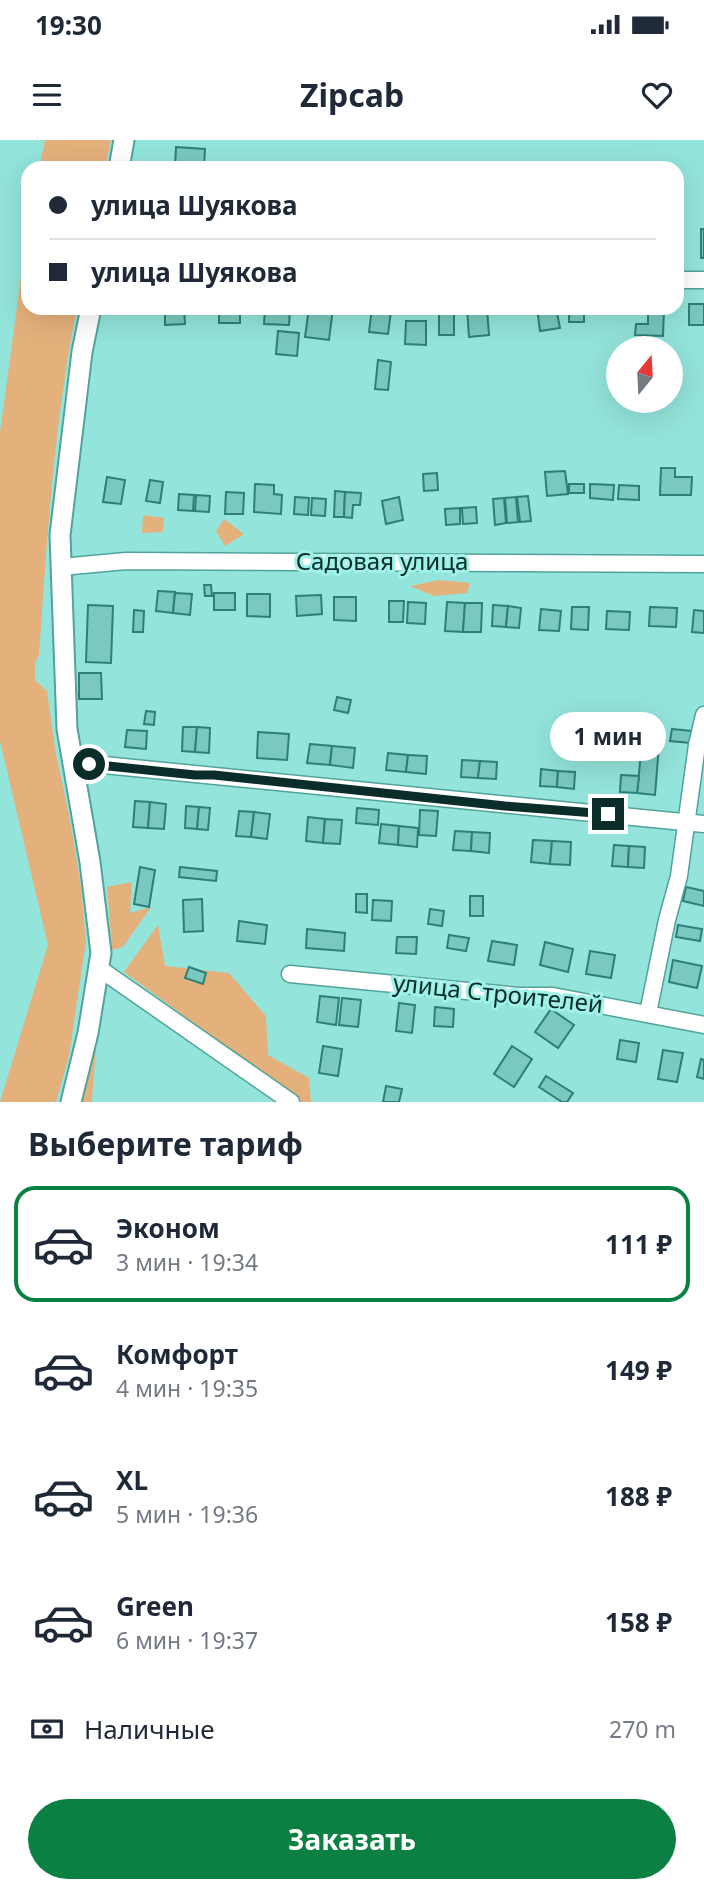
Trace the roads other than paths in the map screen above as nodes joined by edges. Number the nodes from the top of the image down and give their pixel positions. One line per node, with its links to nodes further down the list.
1 (124, 140): 2 (street)
2 (120, 161)
3 (684, 280): 4 (street)
4 (704, 280)
5 (90, 315): 7 (street)
6 (704, 564): 7 (street, Садовая улица)
7 (61, 567): 9 (street)
8 (704, 715): 10 (street)
9 (73, 762): 10 (street); 12 (street)
10 (685, 822): 11 (street); 14 (street)
11 (704, 824)
12 (100, 969): 16 (street); 17 (street)
13 (290, 974): 14 (street, улица Строителей)
14 (648, 1013): 15 (street, улица Строителей)
15 (704, 1025)
16 (71, 1102)
17 (290, 1102)

